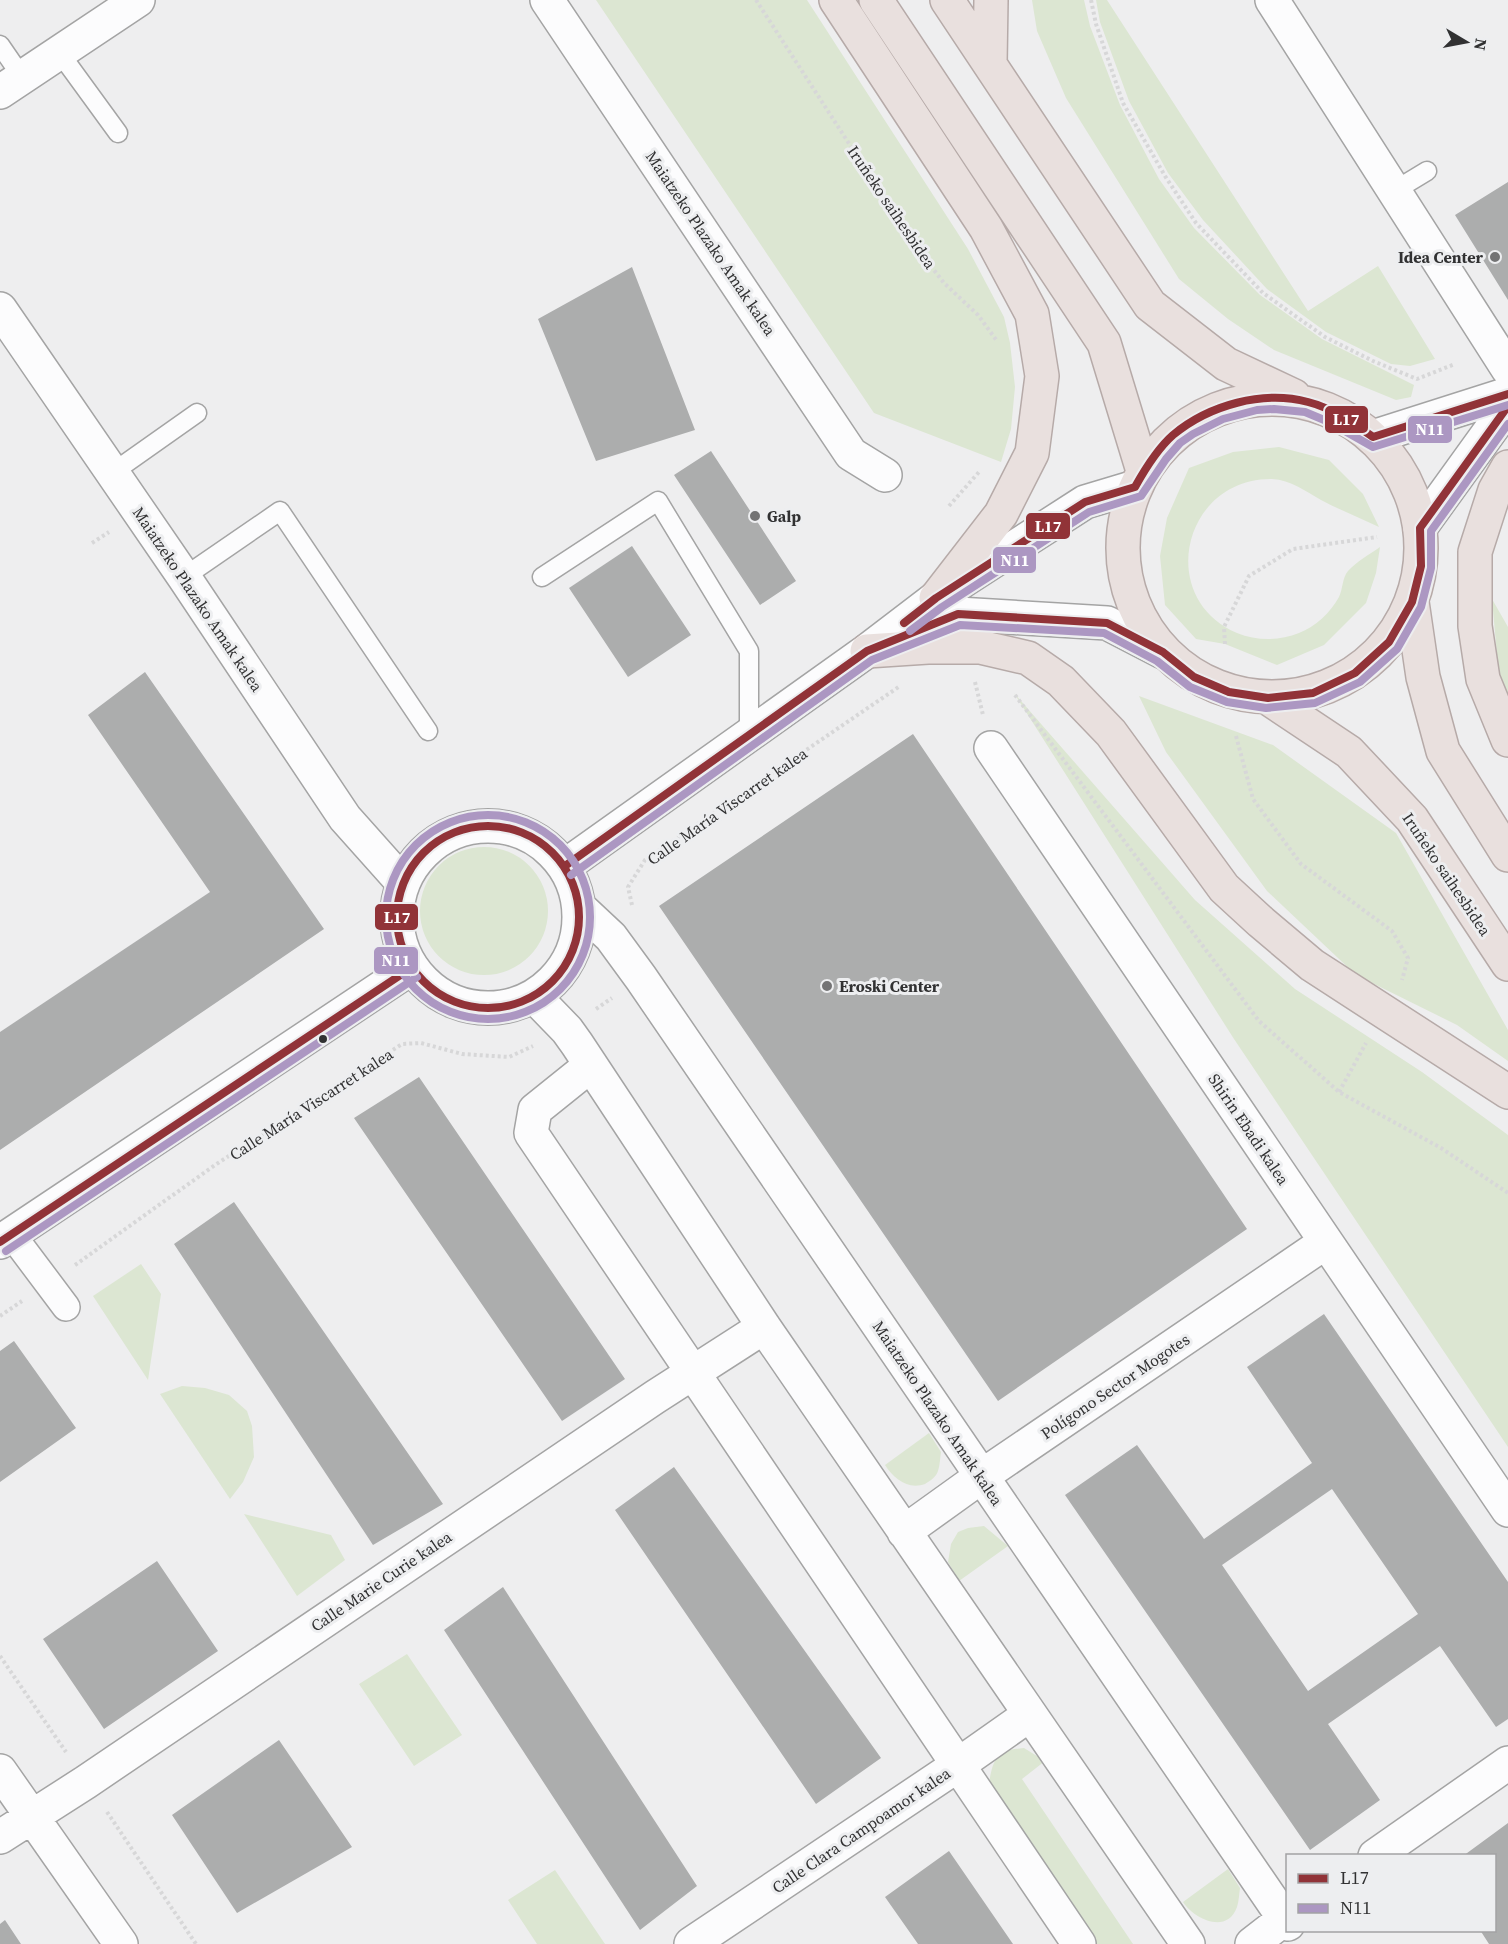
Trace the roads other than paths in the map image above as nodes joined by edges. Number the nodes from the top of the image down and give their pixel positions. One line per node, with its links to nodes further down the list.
1 (138, 0): 9 (street)
2 (547, 0): 24 (street, Maiatzeko Plazako Amak kalea)
3 (836, 0): 29 (highway)
4 (876, 0): 25 (highway)
5 (947, 0): 10 (highway)
6 (992, 0): 10 (highway)
7 (1272, 0): 14 (street)
8 (0, 45): 11 (lane)
9 (59, 52): 11 (street); 12 (lane)
10 (990, 64): 18 (highway)
11 (11, 85)
12 (118, 133)
13 (1427, 171): 14 (lane)
14 (1394, 191): 16 (street)
15 (0, 309): 23 (street, Maiatzeko Plazako Amak kalea)
16 (1508, 369)
17 (1508, 394): 21 (street)
18 (1306, 402): 21 (highway); 25 (highway)
19 (1508, 406): 26 (street)
20 (197, 413): 23 (lane)
21 (1373, 436): 26 (highway)
22 (1508, 467): 36 (highway)
23 (112, 473): 27 (street, Maiatzeko Plazako Amak kalea)
24 (885, 475)
25 (1139, 479): 29 (street); 32 (highway)
26 (1420, 528): 30 (highway)
27 (184, 577): 34 (lane); 40 (street, Maiatzeko Plazako Amak kalea)
28 (542, 577): 35 (lane)
29 (936, 598): 31 (street)
30 (1412, 602): 33 (highway); 38 (highway)
31 (867, 651): 32 (street); 35 (street); 46 (highway)
32 (1163, 652): 33 (highway)
33 (1268, 698): 42 (highway, Iruñeko saihesbidea)
34 (428, 731)
35 (749, 735): 39 (street)
36 (1508, 740)
37 (991, 748): 48 (street, Shirin Ebadi kalea)
38 (1508, 855)
39 (565, 866): 40 (street); 41 (street)
40 (403, 883): 43 (street)
41 (580, 908): 44 (street); 52 (street, Maiatzeko Plazako Amak kalea)
42 (1508, 964)
43 (411, 968): 44 (street); 47 (street)
44 (535, 997): 45 (street)
45 (591, 1065): 50 (street); 51 (street)
46 (1508, 1092)
47 (6, 1238): 49 (street)
48 (1326, 1242): 52 (street, Polígono Sector Mogotes); 53 (street, Shirin Ebadi kalea)
49 (66, 1307)
50 (764, 1327): 51 (street, Calle Marie Curie kalea); 54 (street)
51 (692, 1372): 57 (street); 59 (street, Calle Marie Curie kalea)
52 (982, 1476): 54 (street, Polígono Sector Mogotes); 62 (street, Maiatzeko Plazako Amak kalea)
53 (1508, 1510)
54 (904, 1532): 55 (street)
55 (1029, 1715): 57 (street, Calle Clara Campoamor kalea); 67 (street)
56 (1508, 1763): 61 (street)
57 (958, 1765): 65 (street, Calle Clara Campoamor kalea); 66 (street)
58 (0, 1771): 59 (street)
59 (30, 1816): 60 (street, Calle Marie Curie kalea); 64 (street)
60 (0, 1837)
61 (1378, 1854)
62 (1286, 1921)
63 (1286, 1929): 68 (street)
64 (121, 1944)
65 (691, 1944)
66 (1079, 1944)
67 (1188, 1944)
68 (1252, 1944)

